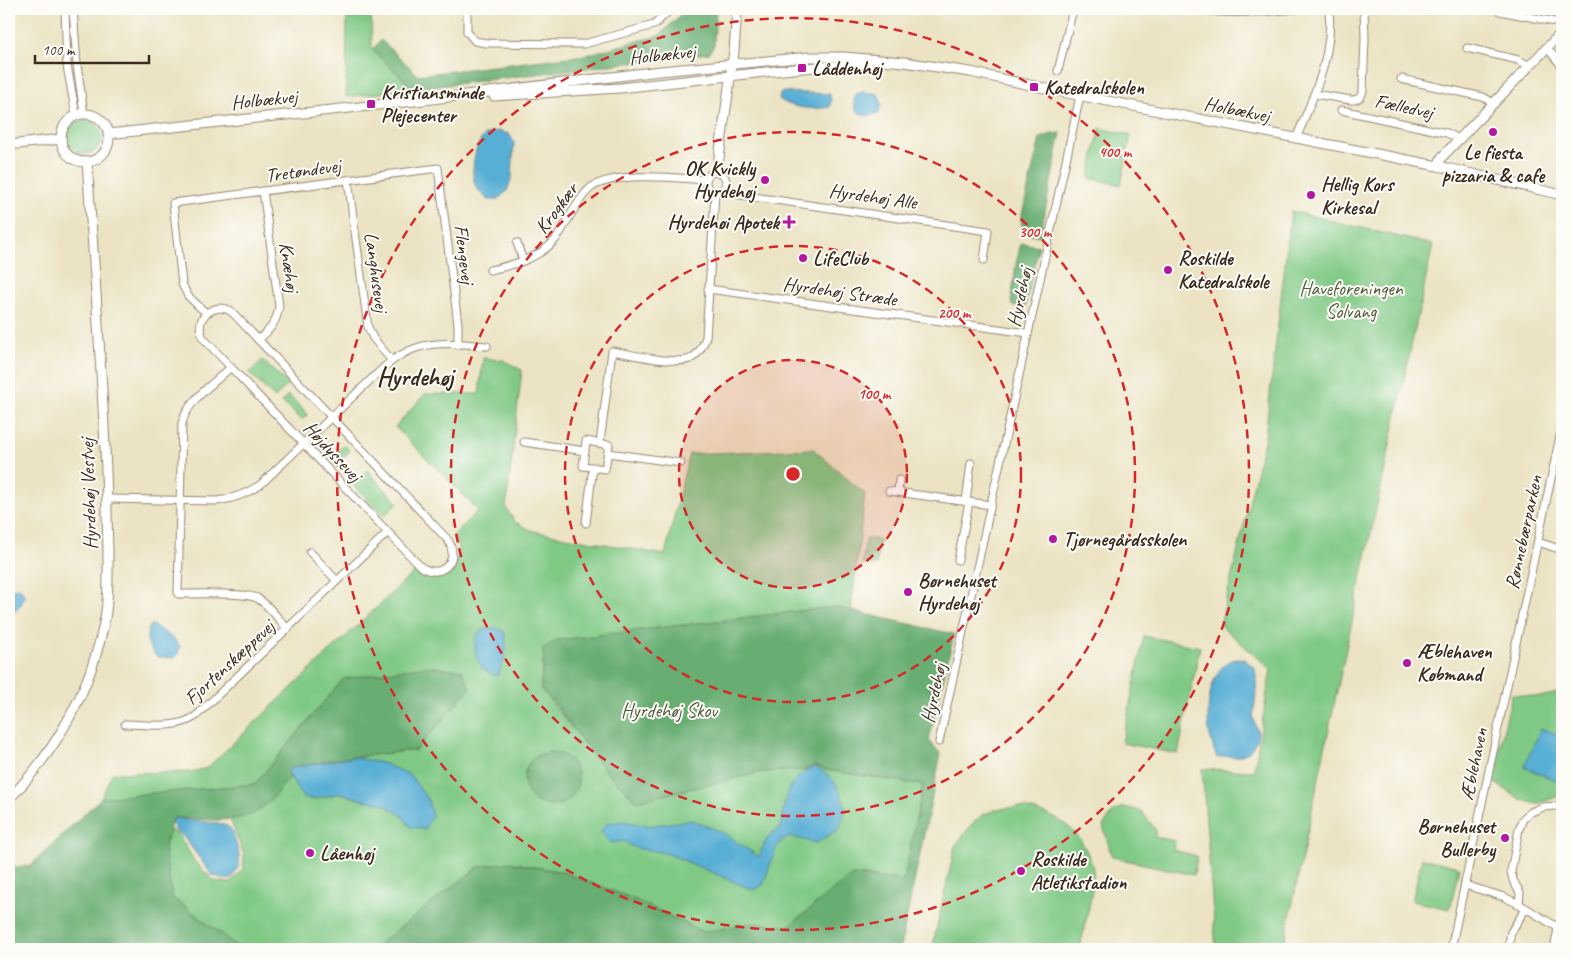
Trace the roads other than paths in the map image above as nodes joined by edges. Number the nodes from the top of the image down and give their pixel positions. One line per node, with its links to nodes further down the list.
1 (65, 9): 29 (street)
2 (73, 9): 29 (street)
3 (467, 9): 4 (street)
4 (671, 9)
5 (737, 9): 18 (street)
6 (1073, 9): 21 (street)
7 (1197, 9): 11 (street)
8 (1296, 9): 11 (street)
9 (1329, 9): 24 (street)
10 (1364, 9): 24 (street)
11 (1208, 10)
12 (1500, 11): 13 (street)
13 (1562, 26)
14 (1562, 32): 16 (street)
15 (1468, 48): 19 (street)
16 (1547, 48): 19 (street); 20 (street)
17 (904, 62): 18 (street, Holbækvej); 22 (street, Holbækvej); 25 (street, Holbækvej)
18 (732, 64): 22 (street); 26 (street, Holbækvej)
19 (1530, 66): 27 (street)
20 (1562, 66)
21 (1058, 71)
22 (731, 75): 26 (street, Holbækvej); 38 (street)
23 (1401, 79): 27 (street, Fælledvej)
24 (1314, 94): 32 (street)
25 (1080, 96): 32 (street, Holbækvej); 51 (street, Hyrdehøj)
26 (424, 100): 30 (street, Holbækvej)
27 (1494, 104): 33 (street)
28 (1341, 110): 33 (street, Fælledvej)
29 (80, 114): 30 (street); 31 (street)
30 (108, 134): 35 (street)
31 (61, 139): 34 (street); 35 (street)
32 (1296, 139): 36 (street, Holbækvej)
33 (1459, 139): 36 (street)
34 (9, 145)
35 (87, 161): 70 (street, Hyrdehøj Vestvej)
36 (1438, 166): 44 (street, Holbækvej)
37 (438, 168): 39 (street, Tretøndevej); 53 (street, Flengevej)
38 (717, 172): 40 (street); 41 (street)
39 (348, 180): 42 (street, Tretøndevej); 55 (street, Langhusevej)
40 (705, 180): 43 (street); 47 (street, Krogkær)
41 (724, 189): 43 (street); 46 (street, Hyrdehøj Alle)
42 (263, 192): 50 (street, Tretøndevej); 52 (street, Knæhøj)
43 (715, 193): 49 (street)
44 (1562, 195)
45 (517, 243): 47 (street, Krogkær)
46 (984, 260)
47 (523, 261): 48 (street, Krogkær)
48 (490, 270)
49 (708, 289): 51 (street, Hyrdehøj Stræde); 60 (street)
50 (206, 313): 52 (street, Højdyssevej); 56 (street, Højdyssevej)
51 (1028, 333): 73 (street, Hyrdehøj)
52 (258, 340): 57 (street, Højdyssevej)
53 (458, 345): 54 (street); 55 (street)
54 (487, 346)
55 (392, 361): 57 (street)
56 (230, 368): 61 (street, Højdyssevej); 71 (street)
57 (331, 417): 61 (street); 75 (street, Højdyssevej)
58 (1562, 427): 76 (street, Rønnebærparken)
59 (524, 442): 62 (street)
60 (600, 443): 62 (street); 63 (street)
61 (304, 444): 71 (street); 75 (street, Højdyssevej)
62 (585, 450): 66 (street)
63 (608, 453): 65 (street); 66 (street)
64 (971, 463): 72 (street)
65 (681, 464)
66 (593, 467): 74 (street)
67 (900, 480): 69 (street)
68 (889, 491): 69 (street)
69 (898, 492): 72 (street)
70 (107, 500): 71 (street); 85 (street, Hyrdehøj Vestvej)
71 (180, 501): 82 (street)
72 (967, 502): 73 (street); 79 (street)
73 (991, 505): 84 (street, Hyrdehøj)
74 (586, 523)
75 (388, 533): 80 (street, Fjortenskæppevej)
76 (1538, 542): 77 (street); 81 (street, Rønnebærparken)
77 (1562, 550)
78 (310, 552): 80 (street)
79 (958, 560)
80 (337, 581): 82 (street, Fjortenskæppevej)
81 (1522, 614): 87 (street, Æblehaven)
82 (288, 629): 83 (street, Fjortenskæppevej)
83 (125, 724)
84 (939, 742)
85 (9, 799)
86 (1562, 803): 88 (street)
87 (1465, 885): 88 (street); 90 (street, Æblehaven)
88 (1523, 906): 89 (street); 91 (street)
89 (1560, 929): 92 (street)
90 (1451, 949)
91 (1508, 949)
92 (1554, 949)

